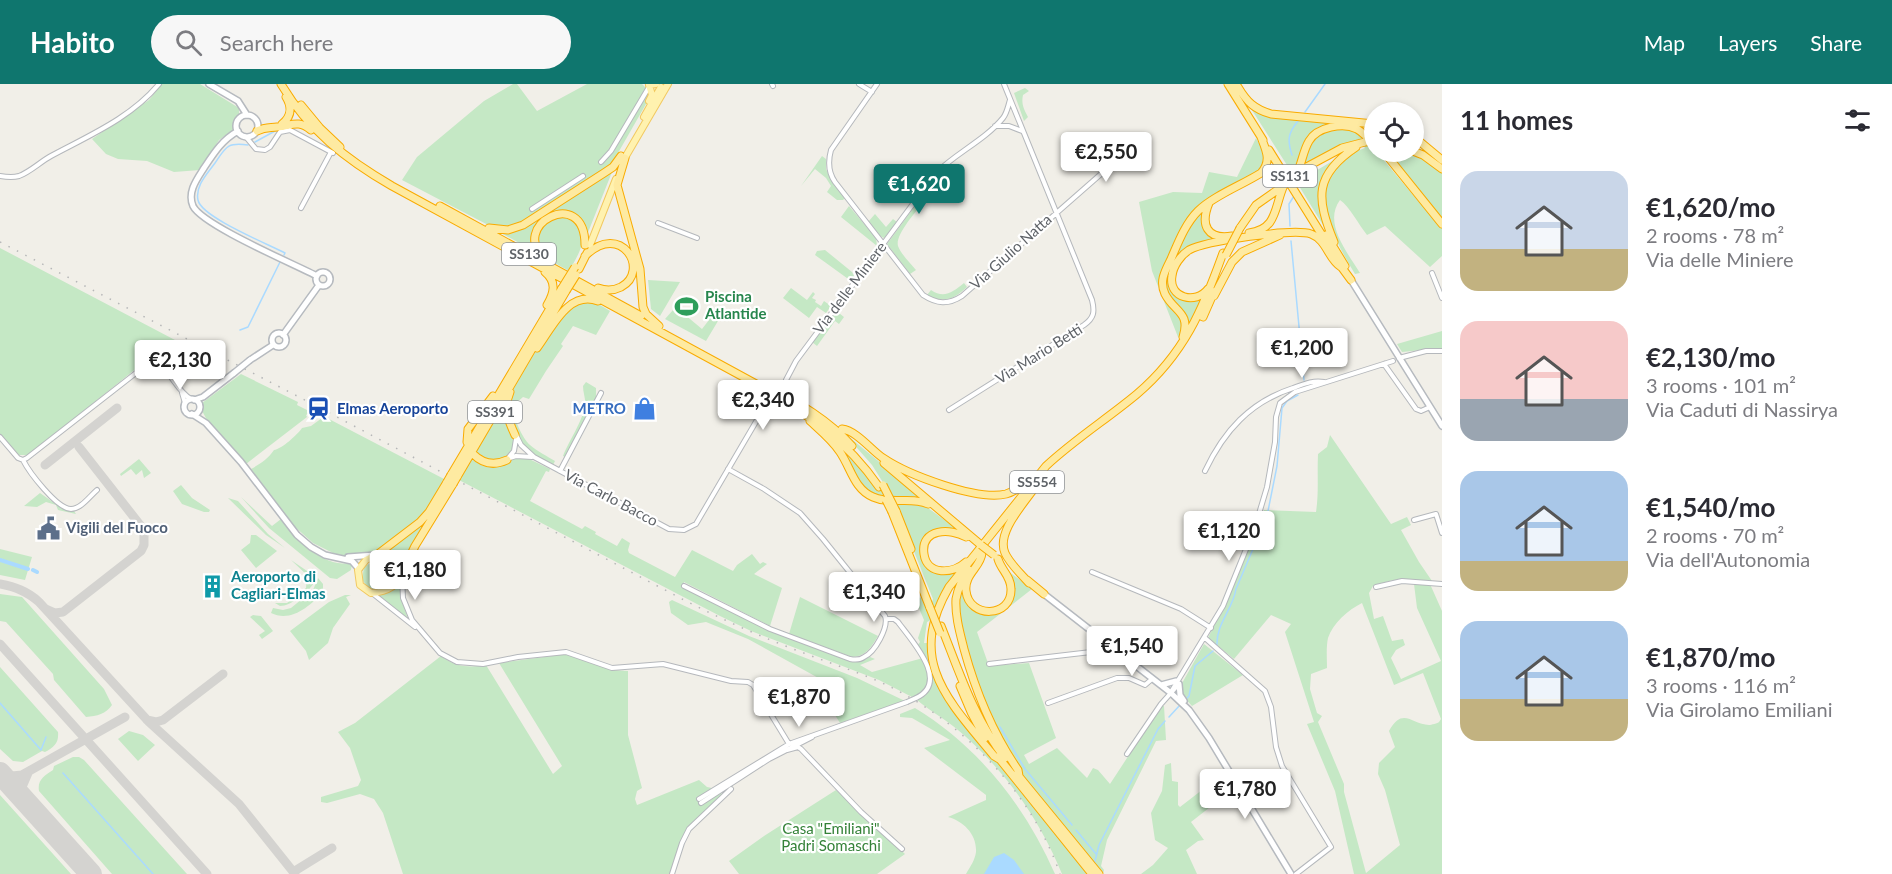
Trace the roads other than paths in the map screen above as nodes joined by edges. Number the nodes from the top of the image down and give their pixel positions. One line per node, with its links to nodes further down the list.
1 (159, 84): 43 (street)
2 (210, 84): 14 (main road)
3 (651, 84): 13 (main road); 38 (street)
4 (663, 84): 13 (main road)
5 (668, 84): 36 (main road)
6 (859, 84): 11 (street)
7 (877, 84): 11 (street, Via Giulio Natta)
8 (1004, 84): 12 (street)
9 (1232, 85): 17 (highway); 27 (highway, SS131); 61 (highway, SS131)
10 (284, 86): 21 (highway); 29 (highway, SS130); 51 (highway, SS130)
11 (872, 92): 56 (street, Via Giulio Natta)
12 (1011, 100): 15 (street, Via delle Miniere); 16 (street)
13 (648, 109): 36 (main road)
14 (244, 115): 23 (main road); 24 (main road)
15 (1005, 116): 16 (street); 19 (street, Via delle Miniere)
16 (1018, 117): 20 (street); 25 (street)
17 (1354, 122): 18 (highway); 22 (highway)
18 (1364, 123)
19 (995, 126): 20 (street); 56 (street, Via delle Miniere)
20 (1009, 126): 25 (street)
21 (270, 127): 24 (highway); 29 (highway)
22 (1364, 128)
23 (238, 131): 24 (main road); 65 (main road)
24 (253, 131): 48 (street)
25 (1023, 131): 50 (street)
26 (1364, 133): 42 (highway)
27 (1261, 137): 47 (highway); 61 (highway, SS131)
28 (1142, 138): 50 (street, Via Giulio Natta)
29 (329, 143): 60 (highway, SS130)
30 (1364, 144): 42 (highway, SS554)
31 (1364, 145): 33 (highway, SS554)
32 (1424, 145): 37 (highway)
33 (1356, 147): 42 (highway, SS554); 61 (highway)
34 (1424, 152): 37 (highway)
35 (1424, 156): 41 (highway)
36 (623, 157): 51 (highway); 57 (main road); 73 (highway)
37 (1442, 161)
38 (601, 162)
39 (1388, 162): 45 (highway)
40 (1392, 162): 45 (highway)
41 (1442, 169)
42 (1298, 174): 46 (highway, SS554, bridge)
43 (0, 176)
44 (583, 176): 49 (street)
45 (1406, 181): 53 (highway)
46 (1285, 183): 47 (highway); 58 (highway, SS554, bridge)
47 (1209, 203): 78 (highway)
48 (301, 208)
49 (532, 209)
50 (1056, 212): 56 (street, Via Giulio Natta); 95 (street, Via Mario Betti)
51 (460, 217): 63 (highway, SS130)
52 (658, 223): 55 (street)
53 (1442, 224)
54 (1289, 232): 61 (highway); 69 (highway); 71 (highway)
55 (697, 238)
56 (884, 243): 84 (street, Via delle Miniere)
57 (587, 245): 59 (highway, SS391); 62 (highway, SS391); 63 (highway)
58 (1224, 254): 69 (highway, SS554); 71 (highway, SS554)
59 (585, 256): 62 (highway, SS391); 67 (highway)
60 (531, 261): 72 (highway, SS130); 80 (highway)
61 (1343, 267): 66 (highway, SS131)
62 (577, 268): 80 (highway, SS391, bridge)
63 (557, 270): 67 (highway, SS130)
64 (1432, 273): 70 (street)
65 (317, 276): 68 (main road); 68 (main road)
66 (1352, 280): 79 (main road)
67 (581, 282): 73 (highway, SS130)
68 (319, 285): 74 (main road)
69 (1212, 285): 78 (highway, SS554)
70 (1442, 298)
71 (1208, 309): 111 (highway, SS554)
72 (624, 312): 80 (highway); 91 (highway, SS130)
73 (658, 326): 91 (highway, SS130)
74 (284, 335): 75 (main road); 75 (main road)
75 (273, 345): 89 (main road, bridge)
76 (151, 351): 81 (street)
77 (1442, 351): 79 (street)
78 (1175, 353): 103 (highway, SS554)
79 (1396, 359): 82 (street); 94 (main road)
80 (521, 362): 83 (highway, SS391)
81 (152, 363): 86 (street); 106 (street)
82 (1384, 364): 85 (street); 94 (street)
83 (511, 380): 100 (highway); 102 (highway); 112 (highway, SS391)
84 (786, 380)
85 (1327, 383): 110 (street); 135 (street)
86 (182, 392): 90 (street); 92 (street)
87 (601, 393): 109 (street)
88 (760, 394): 108 (street, Via Carlo Bacco)
89 (203, 397): 90 (main road); 93 (main road)
90 (193, 399): 92 (main road); 93 (main road)
91 (791, 402): 99 (highway, SS130); 115 (highway, SS130); 136 (highway, bridge)
92 (185, 403): 96 (main road)
93 (199, 407): 96 (main road); 97 (main road)
94 (1430, 407): 98 (main road)
95 (949, 410)
96 (192, 414): 97 (main road)
97 (206, 423): 117 (main road)
98 (1442, 426)
99 (842, 429): 103 (highway); 114 (highway, SS130)
100 (515, 435): 105 (street); 107 (street)
101 (0, 437): 106 (street)
102 (467, 442)
103 (1060, 453): 121 (highway, SS554)
104 (473, 454): 107 (highway)
105 (534, 457): 107 (street); 109 (street, Via Carlo Bacco)
106 (22, 460): 113 (street)
107 (507, 460)
108 (728, 469): 109 (street, Via Carlo Bacco); 134 (street)
109 (560, 471)
110 (1205, 471)
111 (1041, 478): 121 (highway, SS554); 128 (highway)
112 (452, 480): 122 (highway, SS391); 127 (highway, SS391)
113 (97, 490)
114 (927, 500): 115 (highway, SS130); 118 (highway)
115 (936, 508): 118 (highway, SS130)
116 (1414, 520): 119 (street)
117 (286, 522): 122 (main road); 124 (main road)
118 (965, 532): 120 (highway, SS130)
119 (1442, 533)
120 (972, 540): 121 (highway); 121 (highway)
121 (979, 551): 123 (highway, bridge); 123 (highway); 125 (highway, SS554)
122 (377, 553): 124 (main road); 127 (main road)
123 (996, 557): 128 (highway)
124 (358, 569): 132 (main road)
125 (965, 571): 152 (highway); 153 (highway)
126 (1092, 572): 135 (street)
127 (402, 575): 132 (main road); 137 (street)
128 (1029, 583): 133 (highway)
129 (1442, 584): 131 (street)
130 (684, 586): 134 (street)
131 (1376, 587)
132 (371, 593): 137 (street)
133 (1044, 594): 138 (main road)
134 (887, 619): 147 (street, bridge)
135 (1211, 628): 139 (street)
136 (940, 629): 152 (highway); 153 (highway)
137 (418, 630): 148 (street)
138 (1100, 638): 140 (street); 141 (main road)
139 (1205, 638): 142 (street); 163 (street)
140 (989, 664)
141 (1152, 679): 143 (main road); 145 (street)
142 (1178, 682): 143 (main road); 144 (street); 146 (main road)
143 (1161, 685): 144 (main road)
144 (1171, 693): 146 (main road); 151 (street)
145 (1048, 703)
146 (1189, 711): 162 (main road)
147 (802, 741): 148 (street); 149 (street); 150 (street)
148 (789, 744): 155 (street)
149 (801, 748): 150 (street); 158 (street)
150 (785, 750): 154 (street)
151 (1127, 754)
152 (999, 759): 157 (highway)
153 (1019, 776): 157 (highway)
154 (733, 782): 155 (street); 156 (street)
155 (723, 788): 156 (street)
156 (731, 789): 159 (street)
157 (1041, 807): 160 (highway); 161 (highway)
158 (902, 849)
159 (672, 874)
160 (1092, 874)
161 (1099, 874)
162 (1291, 874)
163 (1296, 874)

